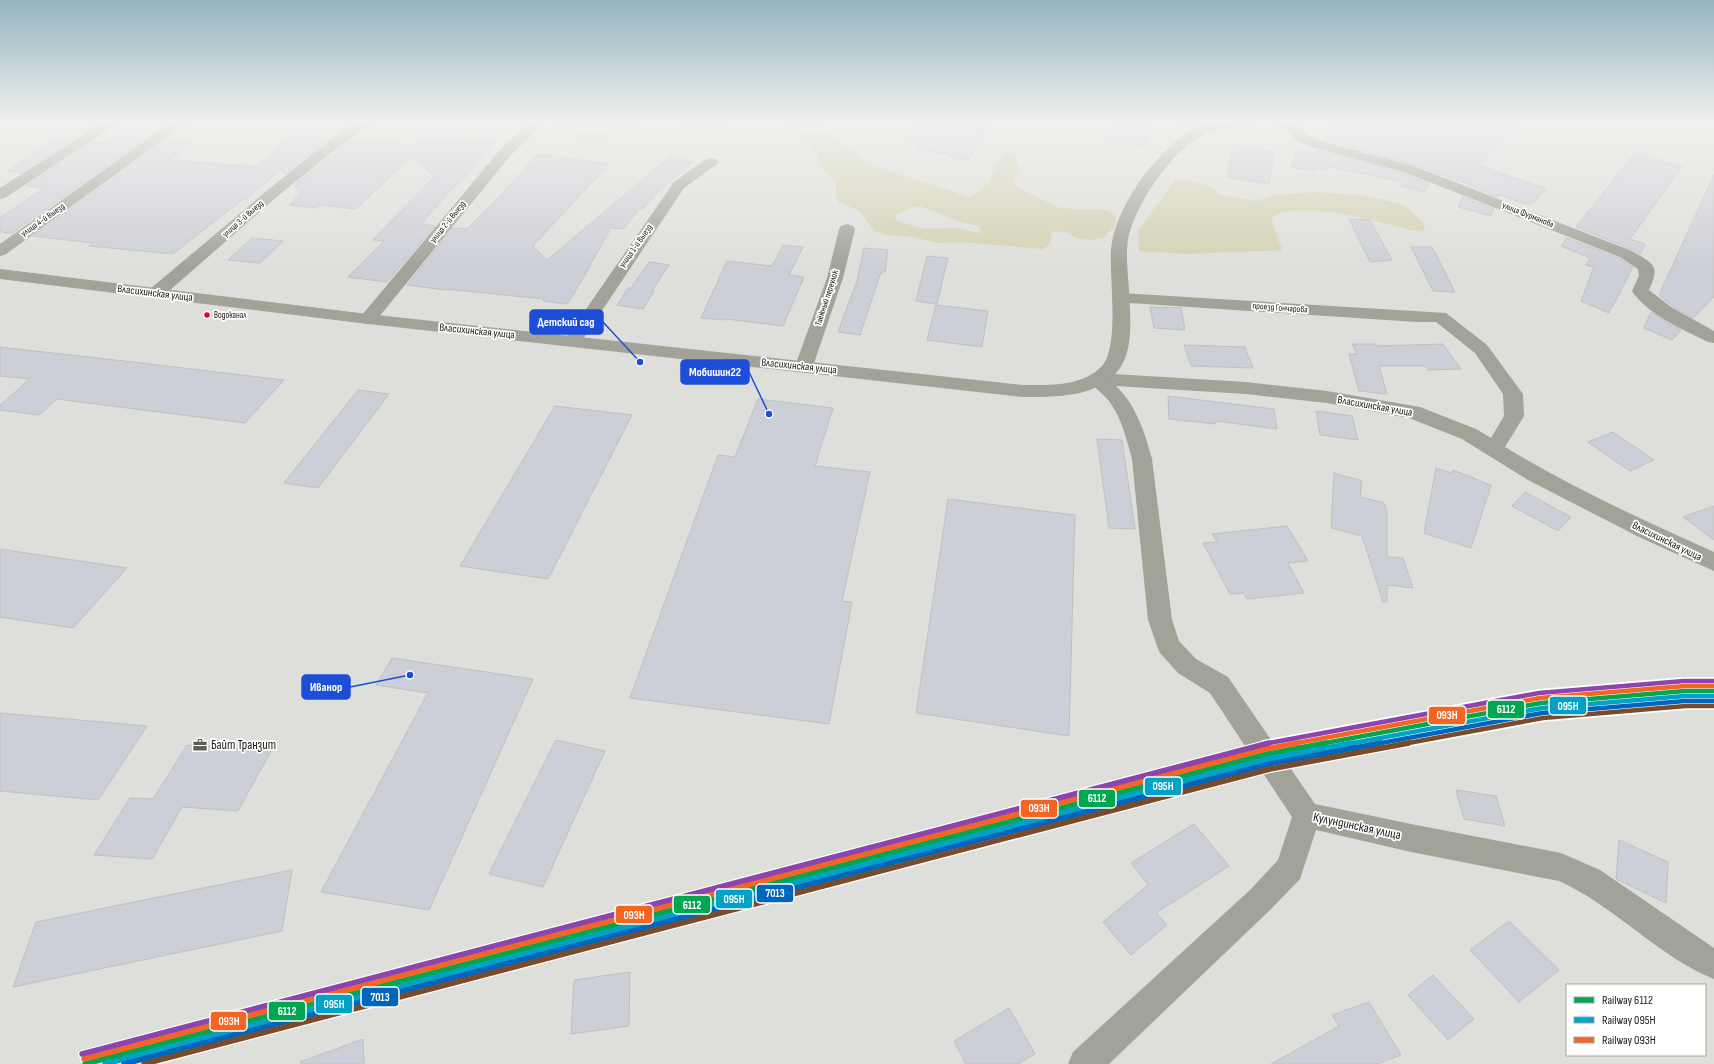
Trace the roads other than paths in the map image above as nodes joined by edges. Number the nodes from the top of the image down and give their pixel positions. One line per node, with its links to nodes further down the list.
1 (39, 170): 8 (street)
2 (114, 170): 10 (street, улица 4-й Выезд)
3 (302, 170): 12 (street, улица 3-й Выезд)
4 (491, 170): 14 (street, улица 2-й Выезд)
5 (700, 170): 16 (street, улица 1-й Выезд)
6 (1158, 170): 13 (street, Власихинская улица)
7 (1411, 170): 15 (street, улица Фурманова)
8 (0, 195)
9 (847, 229): 17 (street, Таёжный переулок)
10 (0, 251)
11 (0, 274): 12 (street, Власихинская улица)
12 (156, 293): 14 (street, Власихинская улица)
13 (1121, 298): 18 (street, Власихинская улица); 19 (street, проезд Гончарова)
14 (368, 319): 16 (street, Власихинская улица)
15 (1714, 338)
16 (573, 342): 17 (street, Власихинская улица)
17 (804, 366): 18 (street, Власихинская улица)
18 (1096, 379): 19 (street, Власихинская улица); 21 (street)
19 (1494, 449): 20 (street, Власихинская улица)
20 (1714, 562)
21 (1307, 815): 22 (street, Кулундинская улица); 23 (street, Кулундинская улица)
22 (1714, 964)
23 (1085, 1064)

